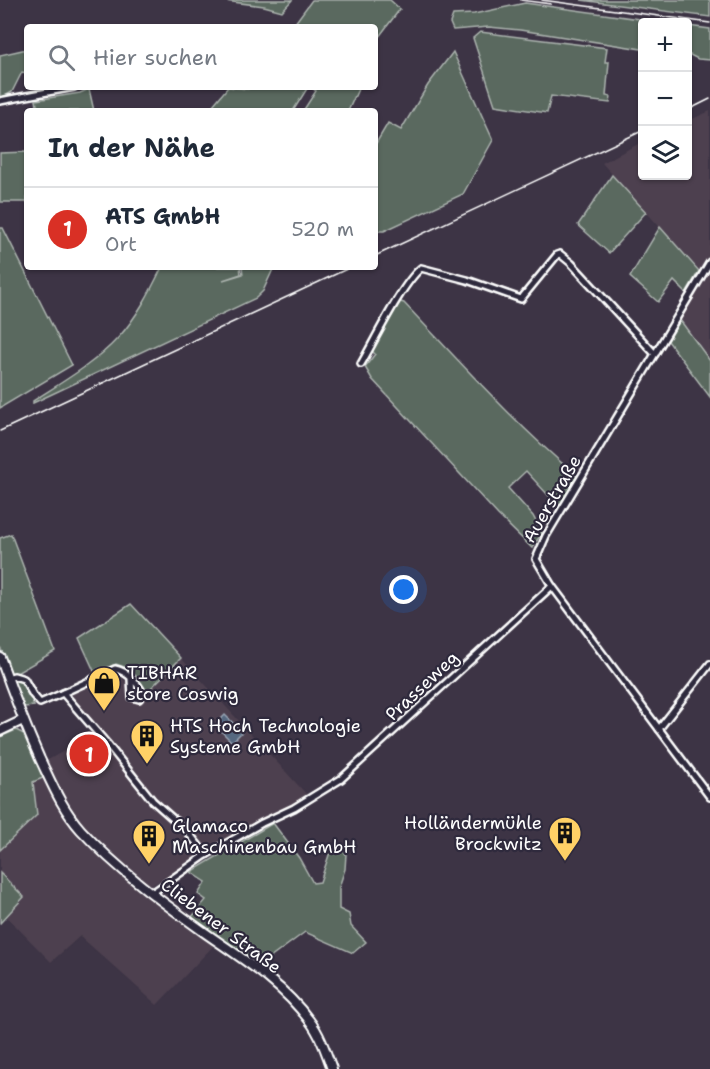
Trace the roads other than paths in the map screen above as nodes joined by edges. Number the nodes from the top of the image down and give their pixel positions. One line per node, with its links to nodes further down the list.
1 (58, 90): 2 (street)
2 (0, 101)
3 (710, 262): 4 (street, Auerstraße)
4 (655, 354): 5 (street); 6 (street, Auerstraße)
5 (361, 364)
6 (552, 586): 13 (street, Auerstraße); 16 (street, Prasseweg)
7 (0, 657): 9 (street, Cliebener Straße)
8 (710, 664): 13 (street)
9 (7, 678): 11 (street); 12 (street, Cliebener Straße)
10 (132, 679): 11 (street)
11 (63, 693): 16 (street)
12 (23, 720): 14 (street); 17 (street, Cliebener Straße)
13 (659, 729): 15 (street, Auerstraße)
14 (0, 731)
15 (710, 797)
16 (206, 855): 17 (street, Prasseweg)
17 (152, 893): 18 (street, Cliebener Straße)
18 (332, 1069)

